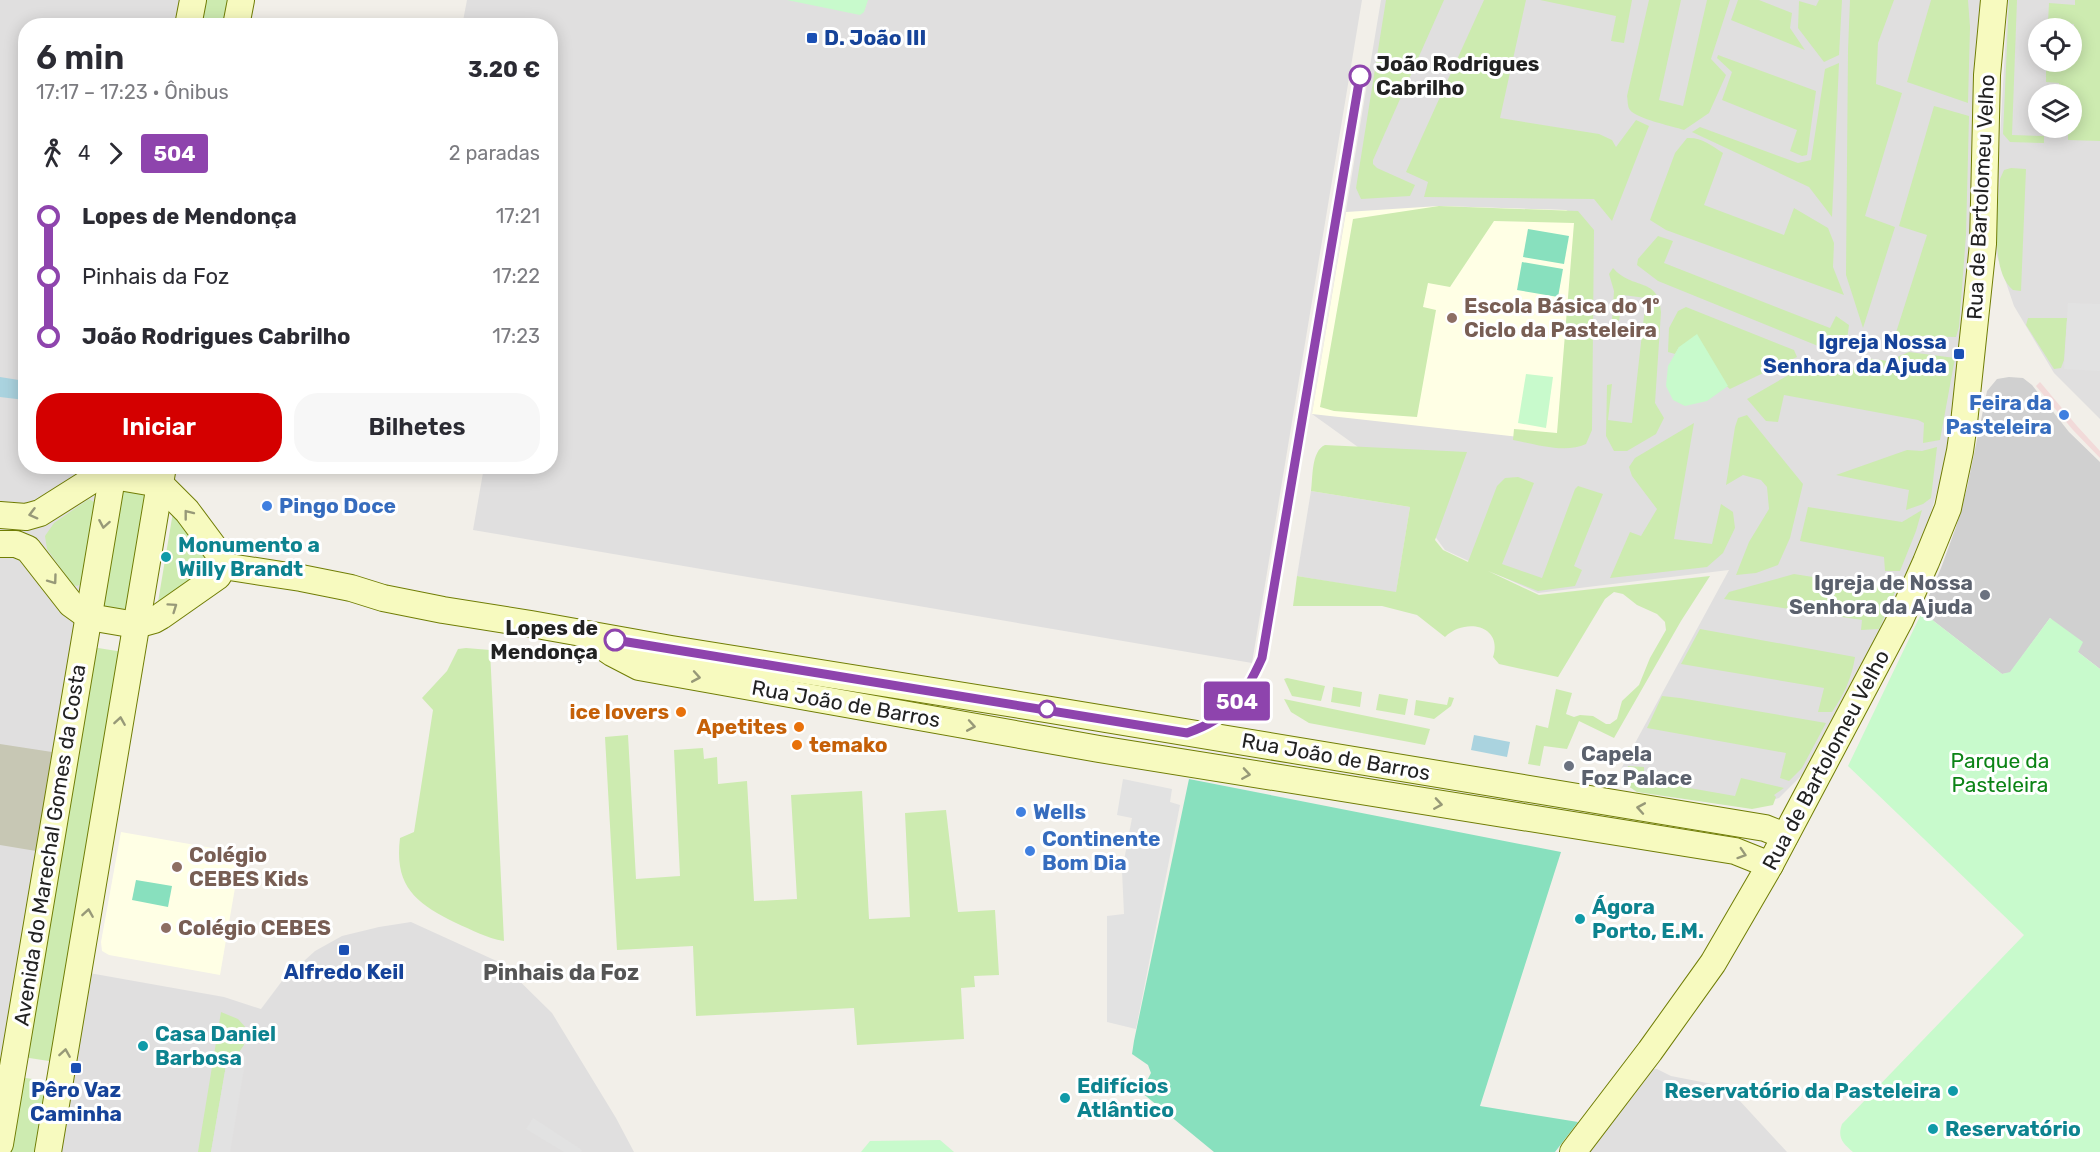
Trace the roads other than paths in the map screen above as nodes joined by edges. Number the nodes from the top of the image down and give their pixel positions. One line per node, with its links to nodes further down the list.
1 (193, 0): 4 (street)
2 (241, 0): 5 (street)
3 (1994, 0): 18 (street, Rua de Bartolomeu Velho)
4 (190, 18)
5 (238, 18)
6 (105, 474): 9 (street, one-way to 9)
7 (112, 474): 12 (street, Avenida do Marechal Gomes da Costa, one-way to 12)
8 (162, 475): 11 (street, one-way to 8); 13 (street)
9 (0, 515)
10 (0, 544): 12 (street, one-way to 12)
11 (223, 566): 13 (street, one-way to 11); 14 (street, Rua João de Barros)
12 (88, 617): 13 (street); 21 (street, Avenida do Marechal Gomes da Costa)
13 (136, 625): 22 (street, one-way to 13)
14 (582, 634): 15 (street, Rua João de Barros); 16 (street, Rua João de Barros, one-way to 16)
15 (1227, 739): 16 (street); 17 (street, Rua João de Barros, one-way to 15)
16 (1188, 764): 19 (street, Rua João de Barros, one-way to 19)
17 (1698, 818): 18 (street, Rua João de Barros); 19 (street)
18 (1785, 836): 20 (street, Rua de Bartolomeu Velho)
19 (1686, 844): 20 (street, Rua João de Barros, one-way to 20)
20 (1770, 866): 23 (street, Rua de Bartolomeu Velho)
21 (0, 1144)
22 (48, 1152)
23 (1574, 1152)

